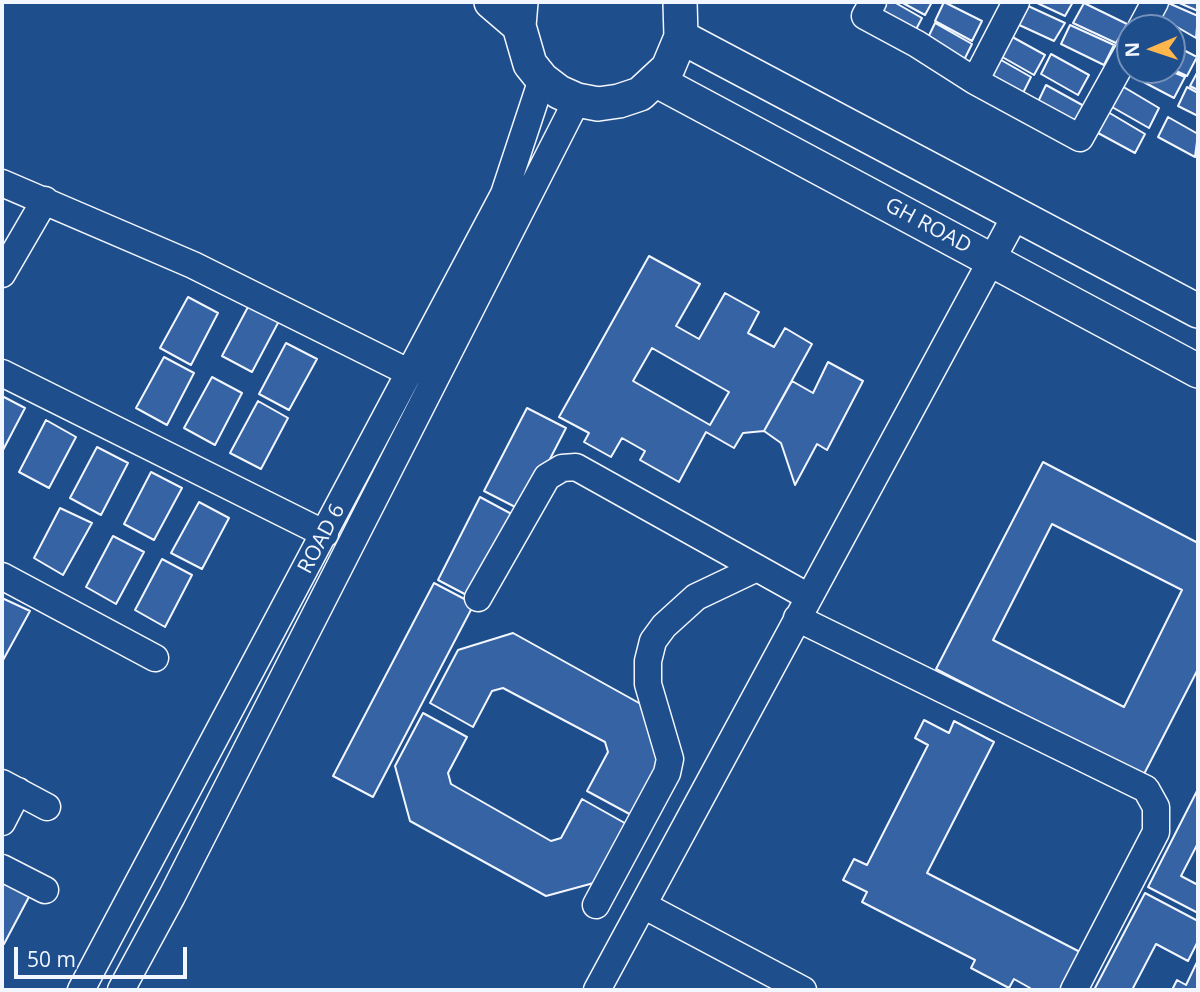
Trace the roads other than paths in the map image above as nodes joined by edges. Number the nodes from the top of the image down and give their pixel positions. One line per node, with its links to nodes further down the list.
1 (491, 2): 5 (main road)
2 (680, 2): 6 (main road)
3 (873, 2): 10 (street)
4 (1016, 2): 10 (street)
5 (520, 14): 8 (main road)
6 (681, 37): 9 (main road); 14 (main road)
7 (1116, 73): 10 (street)
8 (542, 79): 11 (main road); 20 (street, ROAD 6)
9 (657, 81): 11 (main road); 15 (main road, GH ROAD)
10 (975, 81)
11 (577, 100): 35 (street, ROAD 6)
12 (2, 183): 13 (street)
13 (45, 200): 16 (street); 20 (street)
14 (1017, 213): 15 (street); 17 (main road)
15 (990, 260): 18 (main road, GH ROAD); 25 (street)
16 (2, 274)
17 (1198, 311)
18 (1198, 372)
19 (2, 373): 21 (street)
20 (410, 373): 21 (street, ROAD 6)
21 (325, 534): 34 (street, ROAD 6)
22 (757, 568): 24 (street); 25 (street); 32 (street)
23 (2, 576): 26 (street)
24 (478, 598)
25 (803, 607): 33 (street); 38 (street)
26 (155, 658)
27 (10, 787): 28 (street); 29 (street)
28 (47, 807)
29 (2, 822)
30 (2, 867): 31 (street)
31 (45, 890)
32 (596, 905)
33 (643, 905): 36 (street); 37 (street)
34 (81, 990)
35 (121, 990)
36 (597, 990)
37 (803, 990)
38 (1074, 990)

